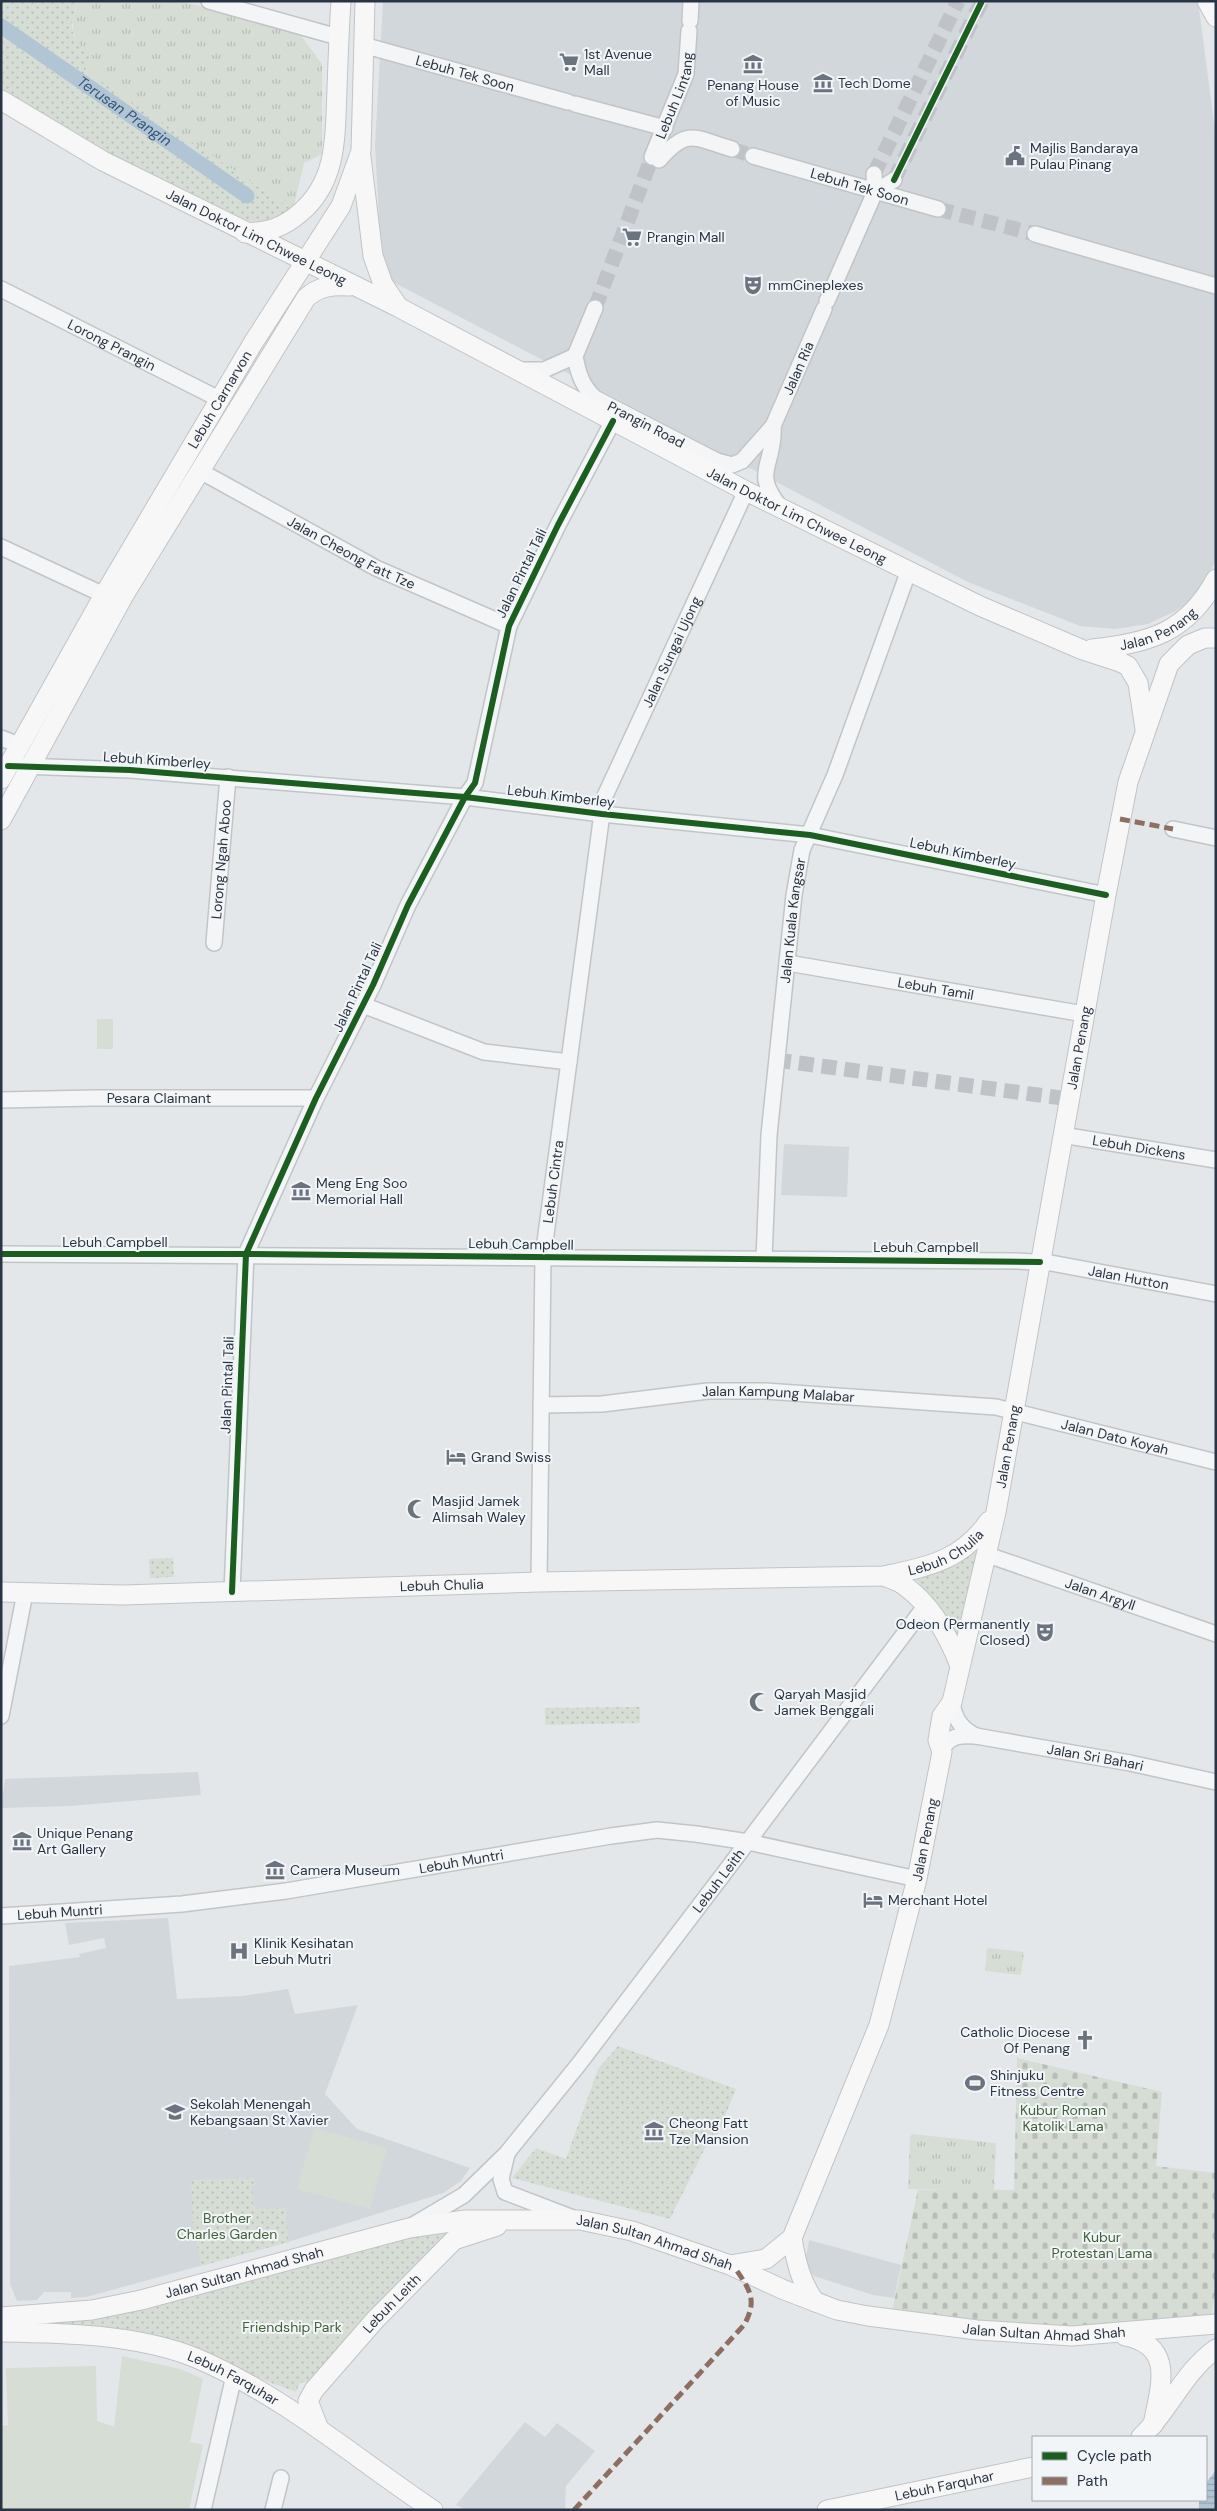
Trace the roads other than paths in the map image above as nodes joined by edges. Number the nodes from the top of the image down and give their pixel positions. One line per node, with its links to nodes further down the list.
1 (209, 1): 7 (street)
2 (341, 1): 7 (main road)
3 (366, 1): 8 (main road, Lebuh Carnarvon)
4 (691, 1): 10 (street, Lebuh Lintang)
5 (1207, 1): 6 (main road)
6 (1216, 17)
7 (338, 37): 18 (main road)
8 (363, 46): 10 (street, Lebuh Tek Soon); 12 (main road, Lebuh Carnarvon)
9 (1, 100): 18 (main road, Jalan Doktor Lim Chwee Leong)
10 (665, 128): 11 (street, Lebuh Lintang)
11 (732, 149)
12 (361, 151): 20 (main road, Lebuh Carnarvon); 24 (main road)
13 (753, 156): 16 (street, Lebuh Tek Soon)
14 (874, 174): 16 (street, Jalan Ria)
15 (894, 180): 16 (street)
16 (875, 192): 17 (street, Lebuh Tek Soon); 30 (street, Jalan Ria)
17 (938, 209)
18 (245, 233): 20 (main road, Jalan Doktor Lim Chwee Leong)
19 (1035, 234): 22 (street)
20 (306, 263): 21 (main road, Jalan Doktor Lim Chwee Leong); 28 (main road, Lebuh Carnarvon)
21 (356, 286): 24 (main road, Jalan Doktor Lim Chwee Leong); 32 (main road, Lebuh Carnarvon)
22 (1216, 286)
23 (1, 289): 28 (street, Lorong Prangin)
24 (398, 306): 27 (main road, Jalan Doktor Lim Chwee Leong)
25 (595, 308): 26 (street)
26 (575, 356): 27 (street, Jalan Doktor Lim Chwee Leong); 31 (street, Prangin Road)
27 (515, 370): 29 (main road, Jalan Doktor Lim Chwee Leong)
28 (221, 400): 38 (main road, Lebuh Carnarvon)
29 (613, 421): 33 (main road, Jalan Doktor Lim Chwee Leong); 39 (street, Jalan Pintal Tali)
30 (773, 426): 31 (street, Jalan Ria); 34 (street, Jalan Ria)
31 (742, 461)
32 (200, 471): 39 (street, Jalan Cheong Fatt Tze); 45 (main road, Lebuh Carnarvon)
33 (746, 491): 34 (main road, Jalan Doktor Lim Chwee Leong); 49 (street, Jalan Sungai Ujong)
34 (782, 509): 36 (main road, Jalan Doktor Lim Chwee Leong)
35 (1, 547): 38 (street)
36 (909, 570): 41 (main road, Jalan Doktor Lim Chwee Leong); 52 (street, Jalan Kuala Kangsar)
37 (1216, 578): 41 (main road, Jalan Penang)
38 (104, 596): 44 (main road, Lebuh Carnarvon)
39 (509, 626): 48 (street, Jalan Pintal Tali)
40 (1216, 638): 42 (main road, Jalan Penang)
41 (1083, 650): 42 (main road, Jalan Doktor Lim Chwee Leong)
42 (1145, 729): 54 (main road, Jalan Penang)
43 (1, 738): 44 (street)
44 (19, 745): 46 (main road, Lebuh Carnarvon)
45 (29, 766): 46 (street, Lebuh Kimberley); 47 (street, Lebuh Kimberley); 50 (main road, Lebuh Carnarvon)
46 (4, 772)
47 (228, 777): 48 (street, Lebuh Kimberley); 55 (street, Lorong Ngah Aboo)
48 (465, 797): 49 (street, Lebuh Kimberley); 57 (street, Jalan Pintal Tali)
49 (602, 814): 52 (street, Lebuh Kimberley); 59 (street, Lebuh Cintra)
50 (1, 820)
51 (1173, 829): 53 (street)
52 (810, 835): 54 (street, Lebuh Kimberley); 56 (street, Jalan Kuala Kangsar)
53 (1216, 838)
54 (1106, 896): 58 (main road, Jalan Penang)
55 (214, 943)
56 (788, 964): 58 (street, Lebuh Tamil); 67 (street, Jalan Kuala Kangsar)
57 (363, 1005): 59 (street); 60 (street, Jalan Pintal Tali)
58 (1084, 1014): 62 (main road, Jalan Penang)
59 (569, 1062): 66 (street, Lebuh Cintra)
60 (316, 1098): 61 (street, Pesara Claimant); 65 (street, Jalan Pintal Tali)
61 (1, 1100)
62 (1062, 1136): 63 (street, Lebuh Dickens); 68 (main road, Jalan Penang)
63 (1216, 1160)
64 (1, 1254): 65 (street, Lebuh Campbell)
65 (246, 1254): 66 (street, Lebuh Campbell); 78 (street, Jalan Pintal Tali)
66 (543, 1257): 67 (street, Lebuh Campbell); 70 (street, Lebuh Cintra)
67 (764, 1258): 68 (street, Lebuh Campbell)
68 (1040, 1262): 69 (street, Jalan Hutton); 71 (main road, Jalan Penang)
69 (1216, 1294)
70 (541, 1405): 71 (street, Jalan Kampung Malabar); 76 (street, Lebuh Cintra)
71 (1014, 1410): 72 (street, Jalan Dato Koyah); 73 (main road, Jalan Penang)
72 (1216, 1462)
73 (996, 1512): 74 (main road, Jalan Penang); 75 (main road, Lebuh Chulia)
74 (985, 1554): 81 (street, Jalan Argyll); 82 (main road, Jalan Penang)
75 (884, 1576): 76 (main road, Lebuh Chulia); 80 (main road, Lebuh Chulia)
76 (539, 1582): 78 (main road, Lebuh Chulia)
77 (1, 1592): 79 (main road, Lebuh Chulia)
78 (232, 1592): 79 (main road, Lebuh Chulia)
79 (25, 1593): 84 (street)
80 (926, 1605): 82 (main road, Lebuh Chulia); 88 (street, Lebuh Leith)
81 (1216, 1634)
82 (960, 1666): 83 (main road, Jalan Penang)
83 (952, 1702): 85 (street); 86 (main road, Jalan Penang)
84 (1, 1716)
85 (976, 1736): 86 (street, Jalan Sri Bahari); 87 (street, Jalan Sri Bahari)
86 (942, 1750): 89 (main road, Jalan Penang)
87 (1216, 1782)
88 (748, 1842): 89 (street, Lebuh Muntri); 90 (street, Lebuh Muntri); 91 (street, Lebuh Leith)
89 (917, 1878): 95 (main road, Jalan Penang)
90 (1, 1916)
91 (507, 2153): 93 (street, Lebuh Leith); 94 (street, Lebuh Leith)
92 (522, 2220): 93 (main road, Jalan Sultan Ahmad Shah); 94 (main road, Jalan Sultan Ahmad Shah); 104 (main road, Lebuh Leith)
93 (580, 2220): 96 (main road, Jalan Sultan Ahmad Shah)
94 (409, 2228): 98 (main road, Jalan Sultan Ahmad Shah)
95 (792, 2238): 96 (main road, Jalan Penang); 97 (main road)
96 (730, 2265): 97 (main road, Jalan Sultan Ahmad Shah)
97 (816, 2302): 101 (main road, Jalan Sultan Ahmad Shah)
98 (1, 2317)
99 (1216, 2324): 101 (main road, Jalan Sultan Ahmad Shah)
100 (1, 2332): 103 (main road, Lebuh Farquhar)
101 (1114, 2334): 105 (main road)
102 (1216, 2348): 105 (main road)
103 (234, 2376): 104 (main road, Lebuh Farquhar); 108 (street)
104 (319, 2429): 110 (main road, Lebuh Farquhar)
105 (1147, 2431)
106 (1032, 2466): 111 (main road, Lebuh Farquhar)
107 (281, 2478): 109 (street)
108 (203, 2510)
109 (273, 2510)
110 (433, 2510)
111 (827, 2510)

